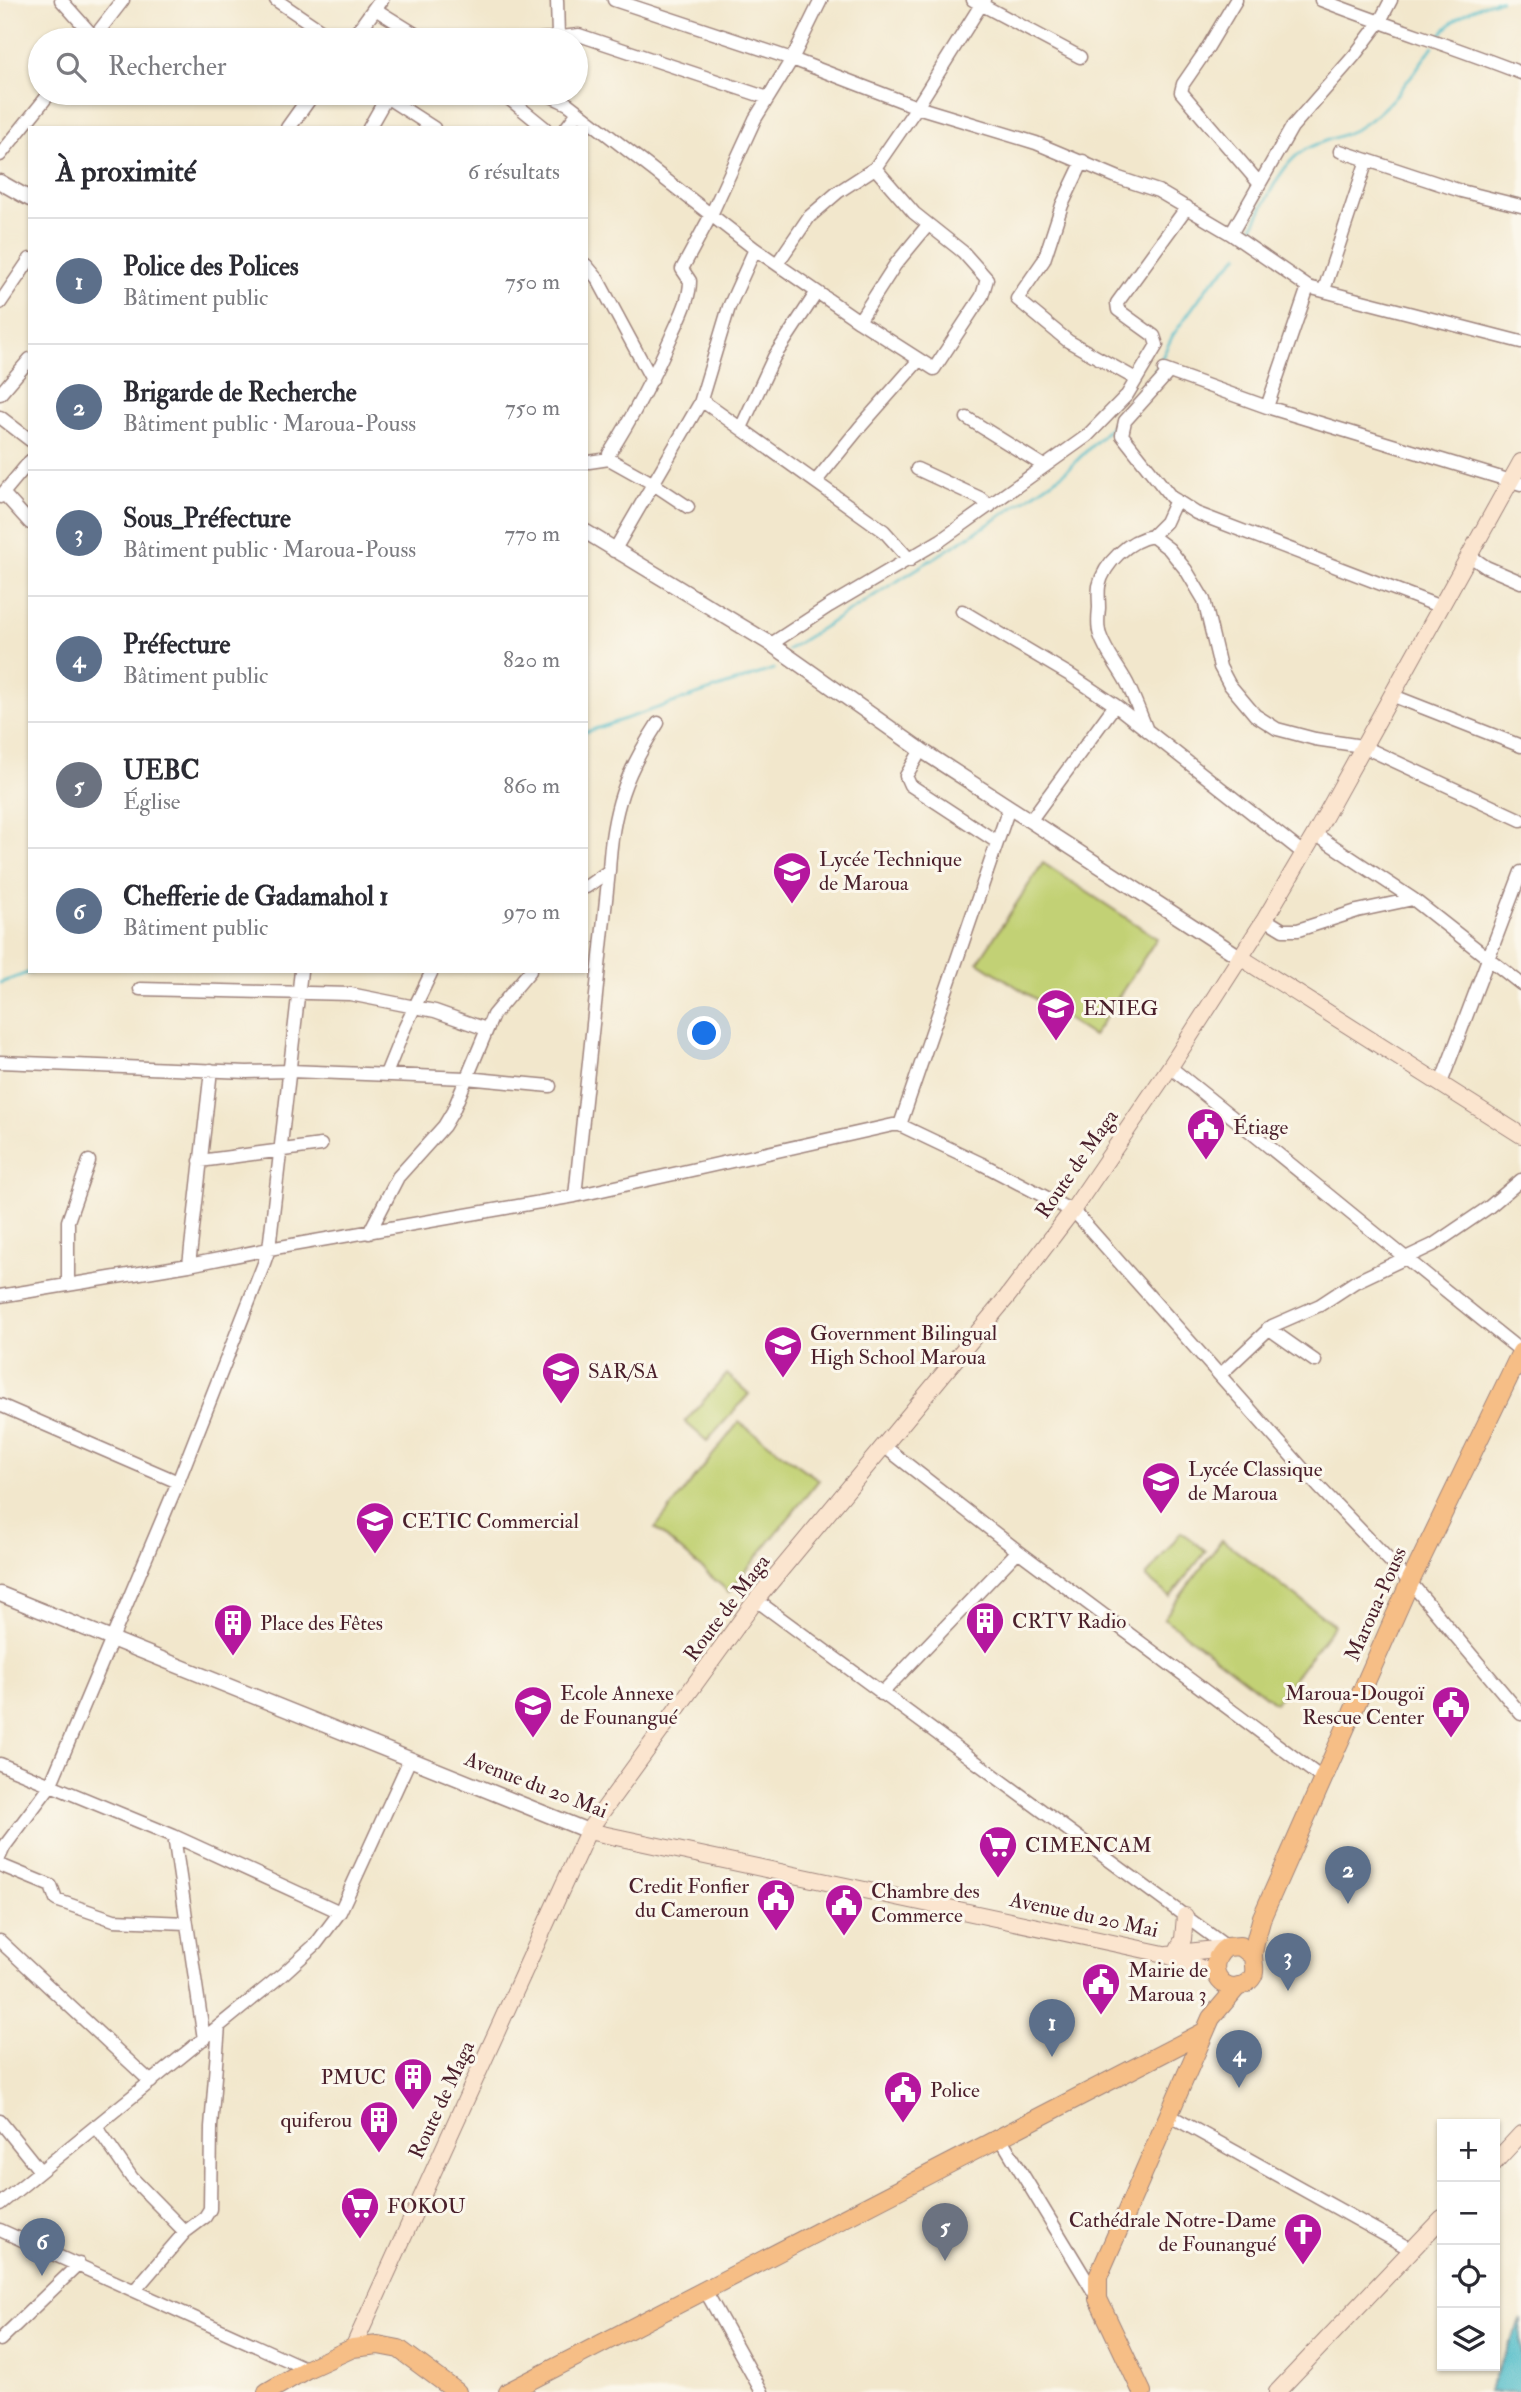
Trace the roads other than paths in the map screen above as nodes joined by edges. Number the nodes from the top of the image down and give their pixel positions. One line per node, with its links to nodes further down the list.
1 (61, 0): 13 (street)
2 (123, 0): 14 (street)
3 (276, 0): 15 (street)
4 (557, 0): 18 (street)
5 (614, 0): 21 (street)
6 (821, 0): 21 (street)
7 (1236, 0): 43 (street)
8 (1321, 0): 12 (street)
9 (1391, 0): 12 (street)
10 (979, 2): 20 (street); 30 (street)
11 (378, 4): 16 (street); 17 (street)
12 (1378, 23): 22 (street); 43 (street)
13 (84, 28)
14 (101, 28)
15 (317, 28)
16 (361, 28)
17 (407, 28)
18 (558, 28)
19 (588, 37): 23 (street)
20 (1080, 57)
21 (792, 59): 23 (street); 30 (street)
22 (1521, 73)
23 (768, 98): 47 (street)
24 (40, 105): 38 (street)
25 (304, 105): 32 (street)
26 (382, 105): 33 (street)
27 (401, 105): 34 (street)
28 (517, 105): 35 (street)
29 (565, 105): 31 (street)
30 (917, 107): 40 (street); 41 (street)
31 (578, 112): 36 (street); 47 (street)
32 (289, 126)
33 (370, 126)
34 (431, 126)
35 (543, 126)
36 (568, 126)
37 (1340, 151): 39 (street)
38 (0, 155)
39 (1367, 160): 45 (street); 55 (street)
40 (1083, 161): 46 (street); 62 (street)
41 (875, 168): 48 (street); 52 (street)
42 (0, 182): 44 (street)
43 (1259, 183): 49 (street)
44 (28, 198)
45 (1521, 206)
46 (1188, 207): 49 (street); 62 (street)
47 (711, 215): 50 (street); 63 (street)
48 (928, 225): 58 (street); 60 (street)
49 (1231, 234): 54 (street)
50 (755, 248): 52 (street); 65 (street)
51 (28, 262): 57 (street)
52 (777, 264): 56 (street)
53 (588, 267): 63 (street)
54 (1308, 287): 55 (street); 66 (street)
55 (1324, 290): 59 (street)
56 (817, 292): 58 (street); 69 (street)
57 (0, 303)
58 (859, 321): 60 (street)
59 (1521, 342)
60 (919, 360): 77 (street)
61 (28, 361): 64 (street)
62 (1136, 379): 75 (street)
63 (652, 380): 71 (street)
64 (0, 394)
65 (701, 400): 69 (street); 78 (street)
66 (1266, 407): 79 (street); 81 (street)
67 (0, 417): 70 (street)
68 (967, 418): 75 (street)
69 (741, 428): 77 (street)
70 (28, 438)
71 (608, 459): 72 (street); 78 (street)
72 (588, 460)
73 (1521, 462): 79 (main road, Route de Maga)
74 (28, 463): 80 (street)
75 (1044, 466): 82 (street)
76 (917, 469): 82 (street)
77 (816, 481): 89 (street)
78 (652, 483): 83 (street); 87 (street)
79 (1516, 483): 88 (main road, Route de Maga)
80 (2, 495): 84 (street)
81 (1176, 500): 86 (street); 91 (street)
82 (990, 506): 89 (street)
83 (688, 507)
84 (28, 521)
85 (588, 533): 87 (street)
86 (1152, 536): 97 (street); 98 (street)
87 (614, 551): 93 (street)
88 (1470, 556): 90 (street); 91 (main road, Route de Maga)
89 (910, 560): 93 (street)
90 (1521, 582)
91 (1441, 607): 94 (main road, Route de Maga)
92 (962, 611): 95 (street)
93 (771, 645): 100 (street)
94 (1391, 695): 98 (main road, Route de Maga); 99 (street)
95 (1115, 705): 97 (street); 103 (street)
96 (658, 723): 107 (street)
97 (1147, 730): 106 (street)
98 (1362, 746): 102 (street); 104 (main road, Route de Maga)
99 (1521, 746)
100 (921, 750): 101 (street); 105 (street)
101 (1009, 808): 103 (street); 105 (street)
102 (1521, 820)
103 (1030, 821): 112 (street)
104 (1315, 834): 106 (main road, Route de Maga); 110 (street)
105 (997, 842): 130 (street)
106 (1304, 853): 111 (main road, Route de Maga)
107 (609, 871): 109 (street); 137 (street)
108 (1521, 872): 113 (street)
109 (588, 886)
110 (1413, 899): 111 (street); 113 (street)
111 (1265, 919): 112 (main road, Route de Maga)
112 (1240, 957): 123 (main road, Route de Maga); 128 (main road)
113 (1488, 959): 117 (street); 128 (street)
114 (301, 973): 119 (street)
115 (431, 973): 120 (street)
116 (528, 973): 121 (street)
117 (1521, 984)
118 (140, 989): 119 (street)
119 (299, 992): 120 (street); 125 (street)
120 (414, 1007): 121 (street); 126 (street)
121 (486, 1029): 127 (street)
122 (0, 1062): 124 (street)
123 (1170, 1067): 138 (main road, Route de Maga); 141 (street)
124 (211, 1070): 125 (street); 135 (street)
125 (290, 1072): 126 (street); 133 (street)
126 (386, 1074): 127 (street)
127 (466, 1078): 129 (street); 139 (street)
128 (1441, 1083): 131 (main road)
129 (550, 1086)
130 (900, 1125): 137 (street); 138 (street)
131 (1521, 1135)
132 (321, 1145): 133 (street)
133 (280, 1150): 135 (street); 140 (street)
134 (89, 1161): 143 (street)
135 (200, 1161): 142 (street)
136 (1521, 1180): 141 (street)
137 (575, 1196): 139 (street)
138 (1072, 1211): 148 (street); 150 (main road, Route de Maga)
139 (369, 1233): 140 (street)
140 (269, 1249): 142 (street); 151 (street)
141 (1405, 1259): 145 (street); 146 (street)
142 (189, 1265): 143 (street)
143 (68, 1285): 144 (street)
144 (0, 1296)
145 (1268, 1328): 147 (street); 148 (street)
146 (1521, 1352): 153 (main road, Maroua-Pouss)
147 (1315, 1362)
148 (1220, 1375): 153 (street)
149 (0, 1405): 151 (street)
150 (885, 1447): 152 (street); 155 (main road, Route de Maga)
151 (178, 1482): 156 (street)
152 (1018, 1551): 157 (street); 161 (street)
153 (1409, 1583): 158 (street); 161 (main road, Maroua-Pouss)
154 (0, 1594): 156 (street, Avenue du 20 Mai)
155 (756, 1600): 157 (street); 163 (main road, Route de Maga)
156 (111, 1639): 159 (street, Avenue du 20 Mai); 162 (street)
157 (881, 1694): 168 (street)
158 (1521, 1714)
159 (410, 1759): 163 (street, Avenue du 20 Mai); 167 (street)
160 (0, 1764): 162 (street)
161 (1323, 1779): 169 (main road, Maroua-Pouss)
162 (50, 1786): 164 (street); 165 (street)
163 (589, 1831): 173 (main road, Avenue du 20 Mai); 198 (main road, Route de Maga)
164 (174, 1836): 167 (street); 170 (street)
165 (0, 1856)
166 (0, 1865): 170 (street)
167 (340, 1912): 178 (street)
168 (1185, 1916): 172 (street); 173 (main road)
169 (1262, 1917): 172 (main road); 174 (main road)
170 (186, 1923): 179 (street)
171 (0, 1941): 180 (street)
172 (1229, 1947): 173 (main road); 174 (main road); 175 (main road)
173 (1170, 1953): 175 (main road)
174 (1253, 1956): 176 (main road)
175 (1216, 1975): 176 (main road); 177 (main road)
176 (1238, 1986): 177 (main road)
177 (1208, 2025): 181 (main road); 185 (main road)
178 (219, 2026): 179 (street); 191 (street)
179 (204, 2039): 180 (street)
180 (150, 2082): 183 (street)
181 (1170, 2115): 192 (street); 196 (main road)
182 (0, 2122): 187 (street)
183 (96, 2126): 187 (street); 191 (street)
184 (1521, 2134): 186 (main road)
185 (1000, 2137): 195 (main road); 196 (street)
186 (1500, 2157)
187 (40, 2171): 188 (street)
188 (0, 2204)
189 (1437, 2223): 192 (main road)
190 (0, 2230): 193 (street)
191 (185, 2232): 194 (street)
192 (1412, 2250): 205 (main road)
193 (79, 2264): 194 (street); 197 (street)
194 (135, 2290): 199 (street)
195 (705, 2290): 202 (main road); 203 (street)
196 (1098, 2299): 204 (main road)
197 (0, 2340)
198 (353, 2348): 199 (main road); 201 (main road)
199 (307, 2370): 200 (main road)
200 (267, 2392)
201 (457, 2392)
202 (508, 2392)
203 (762, 2392)
204 (1142, 2392)
205 (1277, 2392)

